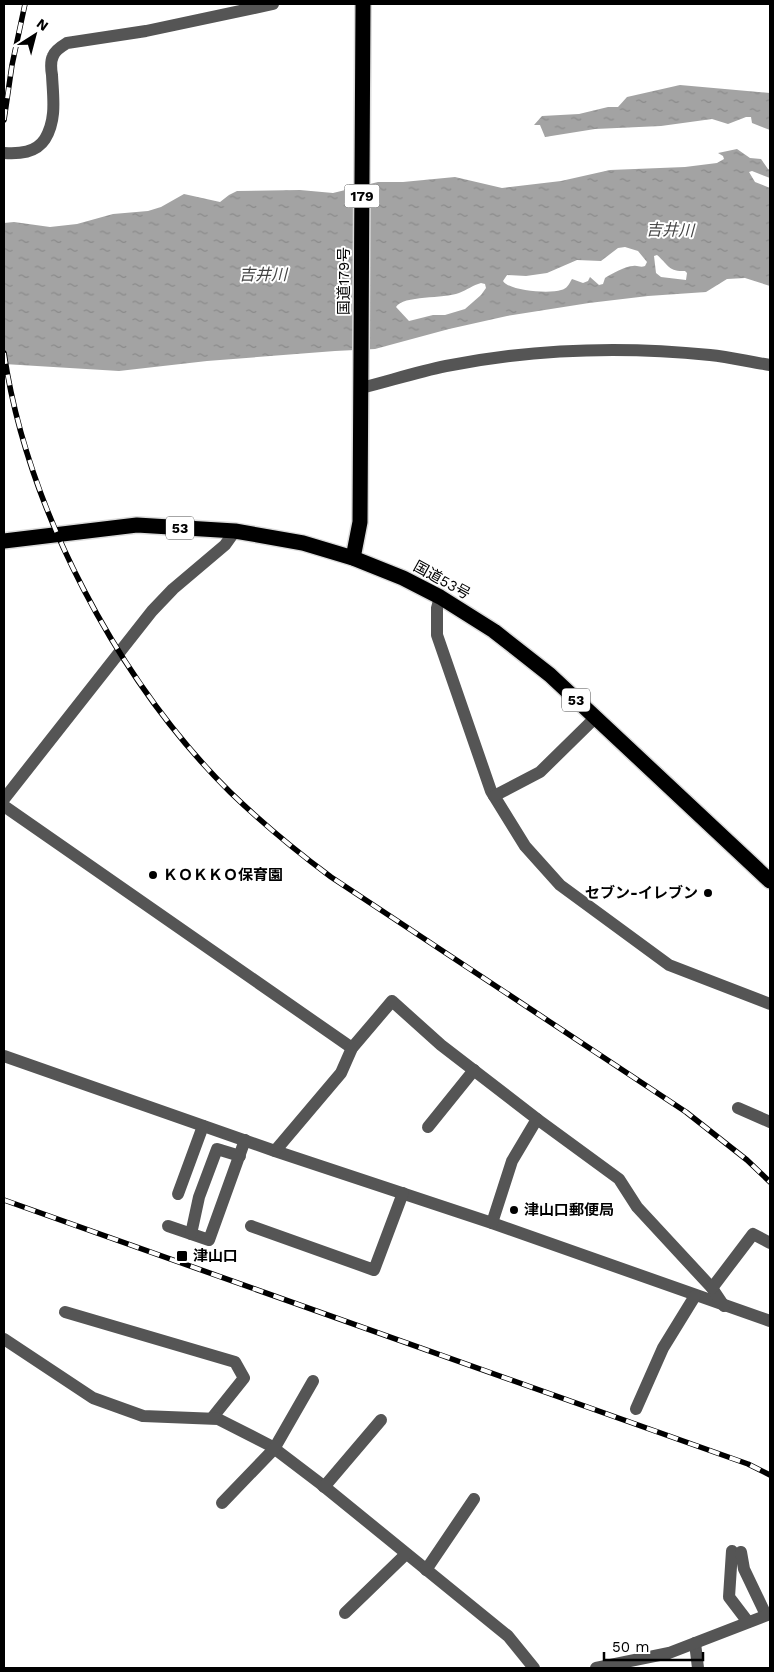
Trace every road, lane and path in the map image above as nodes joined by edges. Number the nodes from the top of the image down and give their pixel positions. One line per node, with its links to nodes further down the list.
1 (273, 4): 3 (street)
2 (363, 4): 5 (highway, 国道179号 / 179)
3 (4, 153)
4 (770, 365): 5 (street)
5 (361, 388): 8 (highway, 国道179号 / 179)
6 (234, 531): 7 (highway, 国道53号 / 53); 8 (highway, 国道53号 / 53); 12 (street)
7 (4, 541)
8 (353, 558): 9 (highway, 国道53号 / 53)
9 (440, 597): 10 (highway, 国道53号 / 53); 11 (street)
10 (595, 718): 11 (street); 14 (highway, 国道53号 / 53)
11 (494, 796): 15 (street)
12 (4, 799)
13 (4, 806): 16 (street)
14 (770, 881)
15 (770, 1004)
16 (352, 1048): 18 (street); 25 (street)
17 (4, 1056): 22 (street)
18 (474, 1070): 20 (street); 23 (street)
19 (738, 1108): 21 (street)
20 (537, 1119): 29 (street); 34 (street)
21 (770, 1122)
22 (203, 1126): 24 (street); 28 (street)
23 (428, 1127)
24 (245, 1140): 25 (street); 26 (street)
25 (275, 1151): 27 (street)
26 (240, 1156): 32 (street); 32 (street)
27 (403, 1193): 29 (street); 31 (street)
28 (178, 1194)
29 (492, 1223): 35 (street)
30 (168, 1226): 32 (street)
31 (251, 1226)
32 (191, 1234)
33 (770, 1243): 34 (street)
34 (712, 1288): 36 (street)
35 (695, 1296): 36 (street); 41 (street)
36 (724, 1306): 38 (street)
37 (65, 1312): 42 (street)
38 (770, 1322)
39 (4, 1339): 42 (street)
40 (313, 1381): 44 (street)
41 (636, 1409)
42 (212, 1418): 44 (street)
43 (381, 1420): 45 (street)
44 (274, 1449): 45 (street); 47 (street)
45 (324, 1487): 48 (street)
46 (474, 1499): 49 (street)
47 (222, 1503)
48 (406, 1554): 49 (street); 50 (street)
49 (426, 1570): 55 (street)
50 (345, 1613)
51 (768, 1614): 52 (street); 52 (street)
52 (748, 1622): 53 (street)
53 (695, 1643): 54 (street); 57 (street)
54 (616, 1667): 56 (street)
55 (534, 1668)
56 (596, 1668)
57 (698, 1668)

